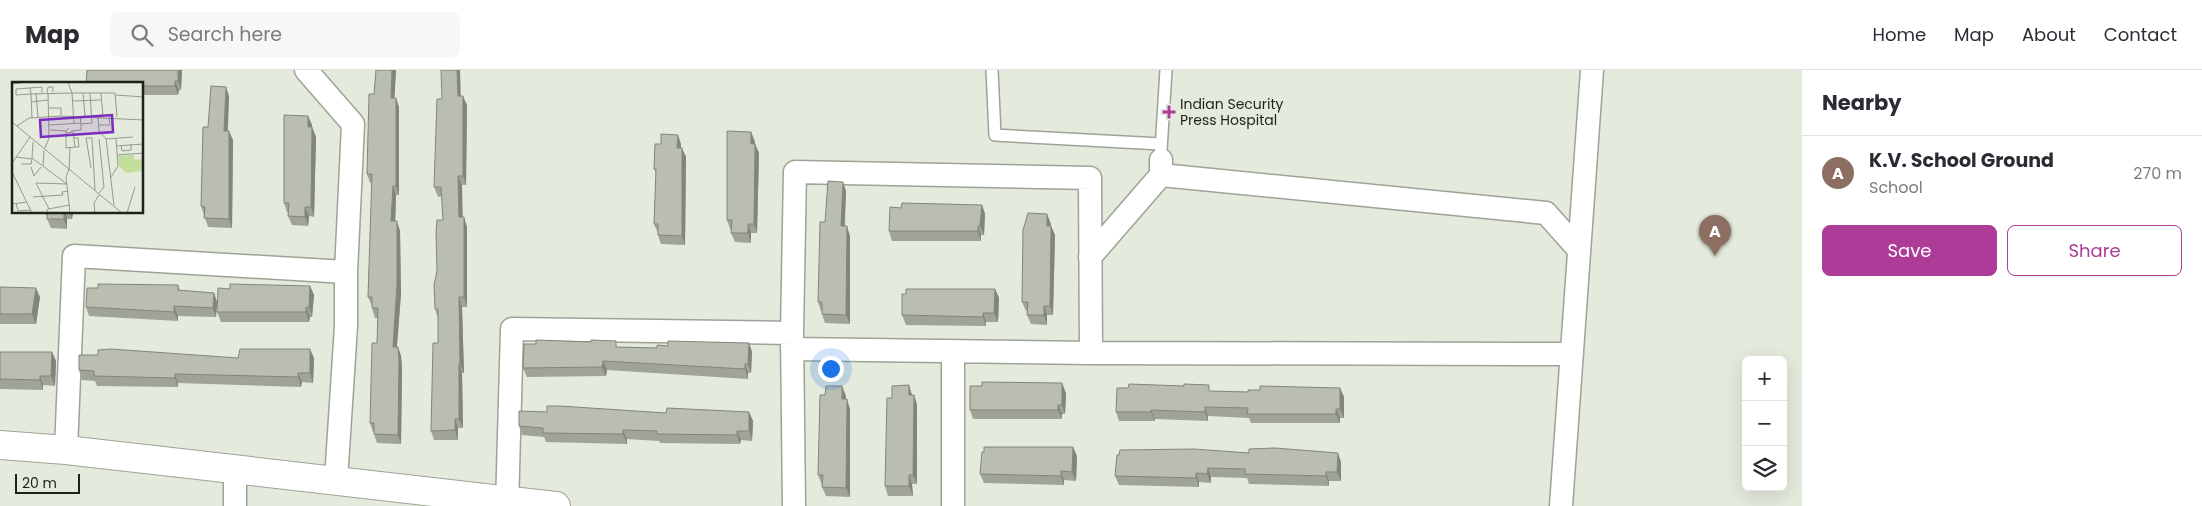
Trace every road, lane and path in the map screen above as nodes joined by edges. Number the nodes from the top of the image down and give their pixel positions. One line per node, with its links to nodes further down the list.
1 (306, 70): 8 (street)
2 (992, 70): 5 (lane)
3 (1166, 70): 5 (lane)
4 (1592, 70): 6 (street)
5 (1161, 160): 6 (street); 7 (street)
6 (1579, 250): 12 (street)
7 (1090, 257): 9 (street); 11 (street)
8 (346, 272): 14 (street); 16 (street)
9 (792, 341): 10 (street); 17 (street); 20 (street)
10 (953, 352): 11 (street); 21 (street)
11 (1091, 353): 12 (street)
12 (1572, 354): 22 (street)
13 (0, 445): 14 (street)
14 (66, 450): 15 (street)
15 (235, 470): 16 (street); 18 (street)
16 (336, 480): 17 (street)
17 (507, 503): 19 (street)
18 (235, 506)
19 (556, 506)
20 (794, 506)
21 (953, 506)
22 (1561, 506)

